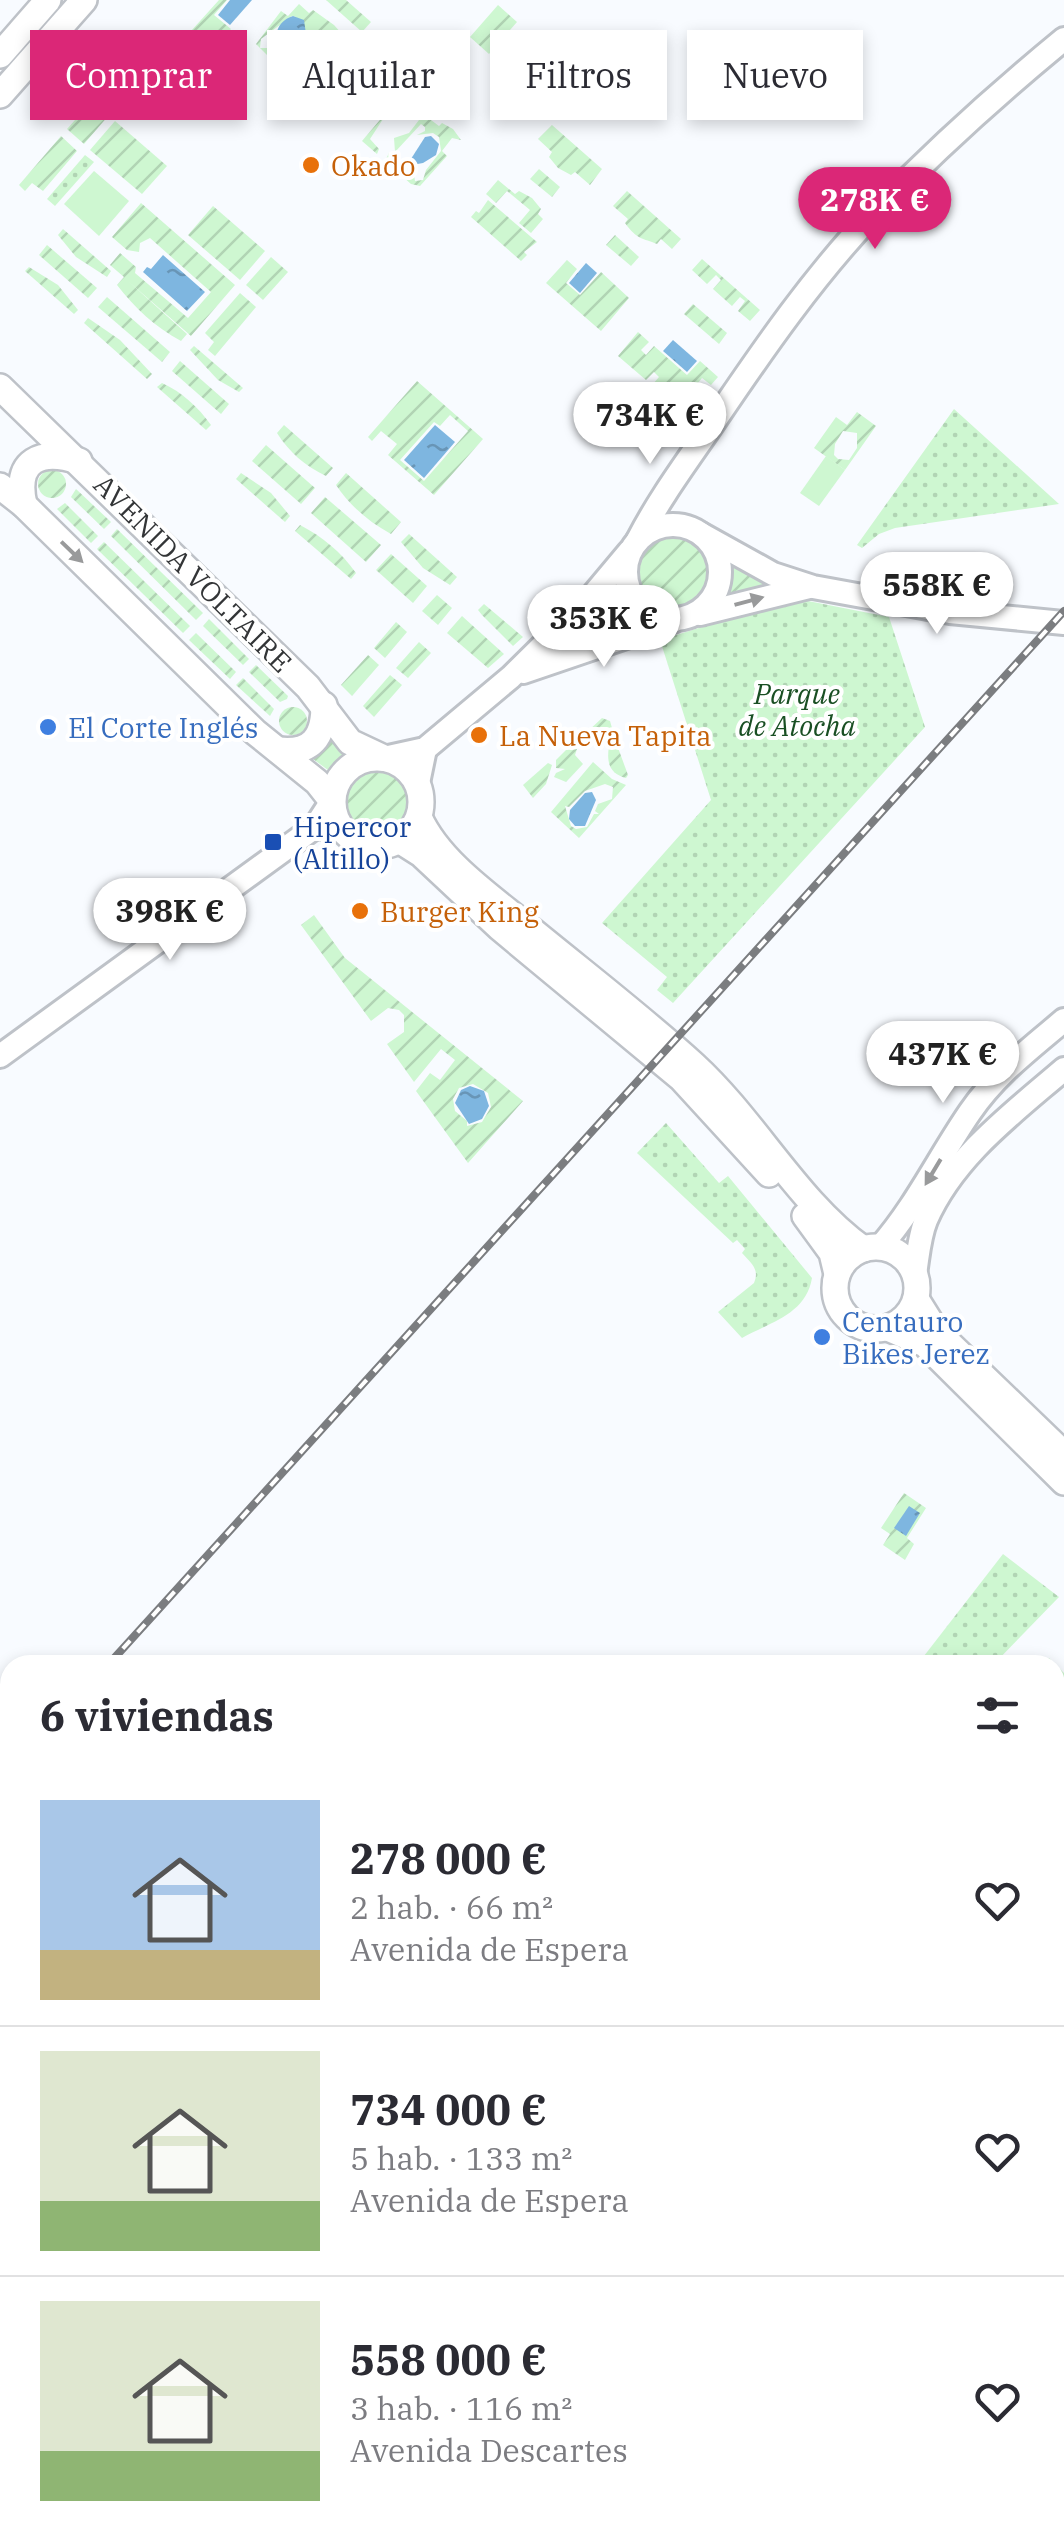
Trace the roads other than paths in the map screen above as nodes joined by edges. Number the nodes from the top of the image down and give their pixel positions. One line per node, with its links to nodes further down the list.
1 (48, 0): 4 (main road)
2 (84, 0): 5 (main road)
3 (1064, 39): 8 (street)
4 (0, 54)
5 (0, 95)
6 (0, 387): 7 (main road, AVENIDA VOLTAIRE)
7 (80, 461): 10 (main road); 17 (main road, AVENIDA VOLTAIRE)
8 (686, 463): 11 (street); 12 (street)
9 (0, 486): 10 (main road)
10 (24, 505): 18 (main road, one-way to 18)
11 (698, 532): 12 (street); 13 (street); 14 (street)
12 (633, 546): 14 (street); 16 (street)
13 (813, 587): 14 (street, one-way to 13); 15 (street)
14 (683, 618): 16 (street)
15 (1064, 623)
16 (511, 677): 19 (street)
17 (324, 705): 18 (main road); 20 (main road, AVENIDA VOLTAIRE)
18 (278, 750): 22 (main road)
19 (425, 750): 20 (street); 21 (street)
20 (384, 758): 21 (main road); 22 (main road)
21 (418, 782): 23 (main road)
22 (332, 801): 24 (street); 25 (main road)
23 (419, 817): 26 (main road); 30 (main road)
24 (316, 827): 25 (street); 28 (street)
25 (342, 829): 26 (main road)
26 (399, 840): 31 (main road)
27 (1064, 1020): 30 (street, one-way to 30)
28 (0, 1056)
29 (1064, 1069): 32 (street)
30 (871, 1248): 31 (main road); 32 (main road)
31 (837, 1274): 33 (main road)
32 (916, 1287): 33 (main road); 34 (main road)
33 (888, 1328): 35 (main road)
34 (1064, 1454)
35 (1064, 1482)

